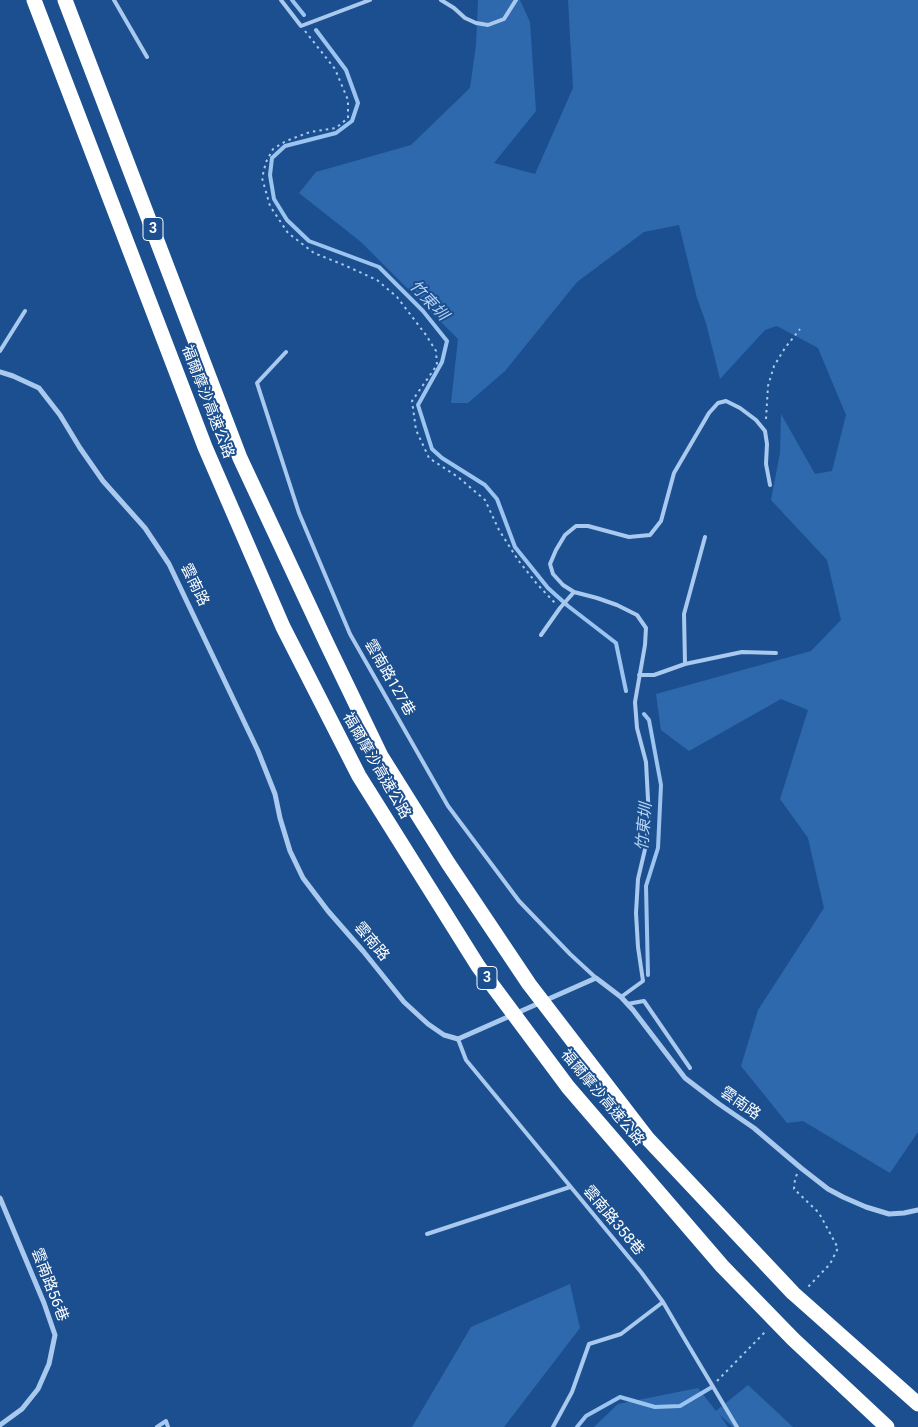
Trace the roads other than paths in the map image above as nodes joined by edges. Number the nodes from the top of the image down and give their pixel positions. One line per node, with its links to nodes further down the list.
1 (34, 0): 36 (highway, 福爾摩沙高速公路 / 3)
2 (65, 0): 30 (highway, 福爾摩沙高速公路 / 3)
3 (114, 0): 8 (lane)
4 (281, 0): 5 (lane)
5 (370, 0)
6 (440, 0): 7 (lane)
7 (516, 0)
8 (147, 57)
9 (25, 312): 10 (lane)
10 (0, 351)
11 (286, 352): 20 (lane, 雲南路127巷)
12 (0, 372): 23 (street, 雲南路)
13 (770, 485): 15 (lane)
14 (705, 537): 18 (lane)
15 (574, 592): 16 (lane); 19 (lane)
16 (541, 635)
17 (776, 653): 18 (lane)
18 (684, 664): 19 (lane)
19 (640, 676): 21 (lane)
20 (596, 978): 21 (street, 雲南路); 23 (street)
21 (621, 997): 22 (street, 雲南路)
22 (628, 1004): 24 (lane); 27 (street, 雲南路)
23 (458, 1039): 25 (lane, 雲南路358巷)
24 (690, 1068)
25 (570, 1187): 28 (lane); 29 (lane, 雲南路358巷)
26 (0, 1198): 31 (street, 雲南路56巷)
27 (918, 1210)
28 (428, 1234)
29 (663, 1302): 34 (lane); 35 (lane, 雲南路358巷)
30 (918, 1404)
31 (0, 1425)
32 (157, 1427): 33 (lane)
33 (168, 1427)
34 (553, 1427)
35 (738, 1427)
36 (887, 1427)

